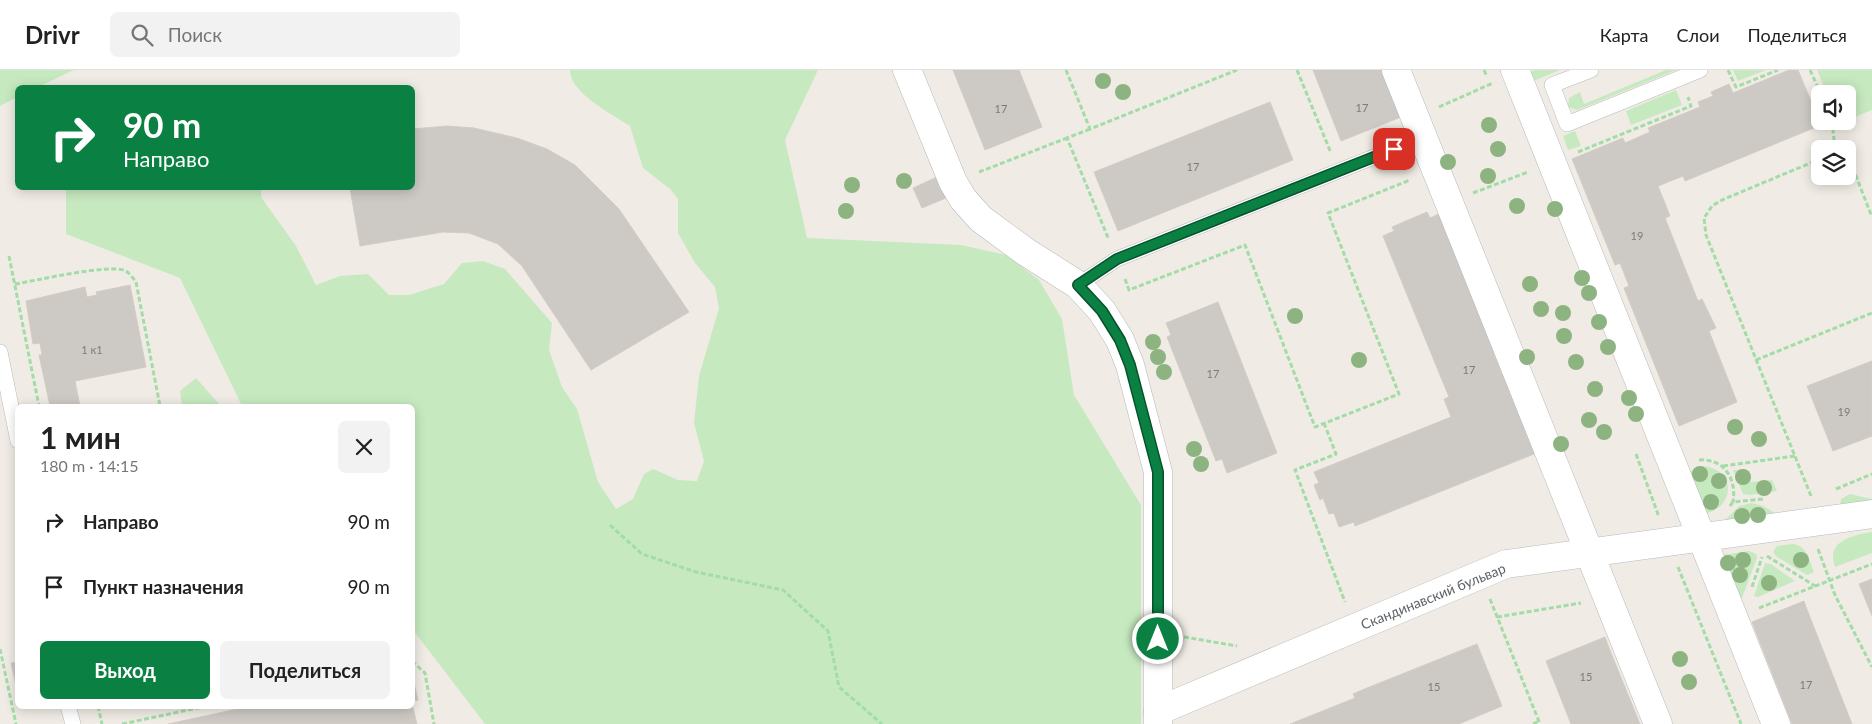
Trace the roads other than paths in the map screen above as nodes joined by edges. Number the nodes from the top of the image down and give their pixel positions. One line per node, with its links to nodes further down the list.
1 (907, 70): 7 (street)
2 (1396, 70): 12 (street)
3 (1591, 70): 4 (lane)
4 (1700, 70)
5 (1515, 72): 11 (street)
6 (1394, 149): 7 (lane)
7 (1078, 285): 14 (street)
8 (0, 352): 9 (lane)
9 (15, 426)
10 (1872, 514): 11 (street, Скандинавский бульвар)
11 (1700, 537): 12 (street, Скандинавский бульвар); 17 (street)
12 (1589, 552): 14 (street, Скандинавский бульвар); 16 (street)
13 (71, 709): 15 (lane)
14 (1158, 718)
15 (73, 724)
16 (1658, 724)
17 (1776, 724)

